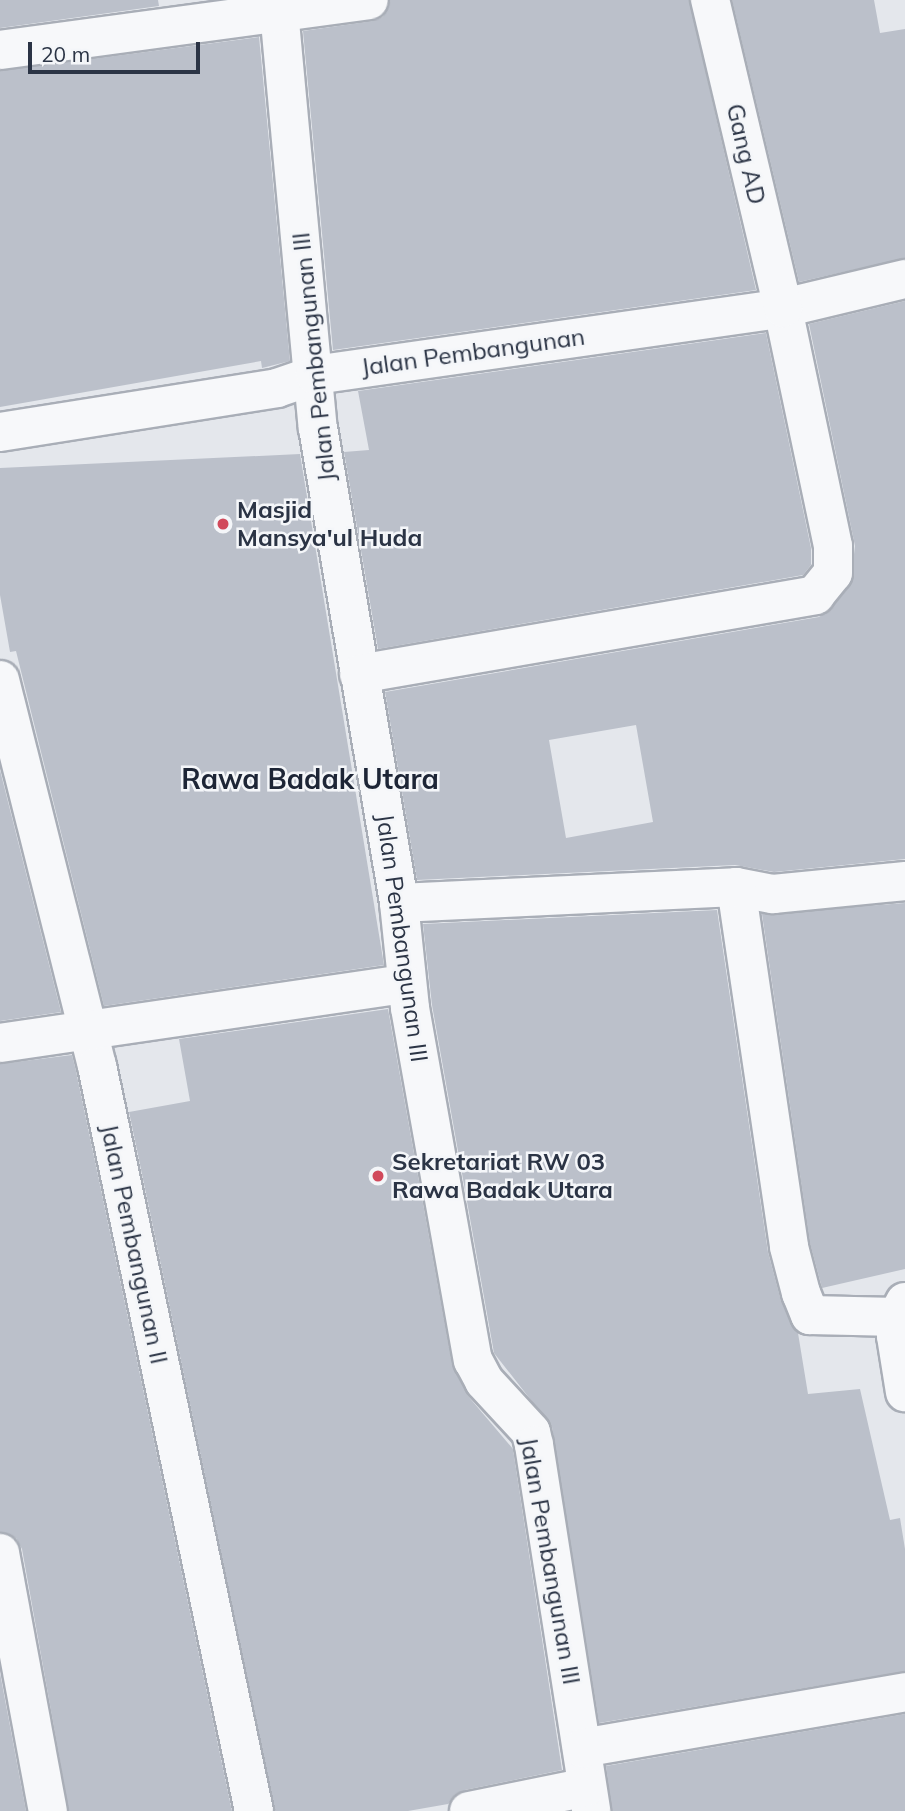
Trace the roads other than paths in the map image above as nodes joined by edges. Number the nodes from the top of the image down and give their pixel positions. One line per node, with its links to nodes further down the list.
1 (369, 0): 3 (street)
2 (710, 0): 6 (street, Gang AD)
3 (278, 5): 4 (street); 7 (street, Jalan Pembangunan III)
4 (0, 50)
5 (905, 279): 6 (street, Jalan Pembangunan)
6 (793, 303): 7 (street, Jalan Pembangunan); 9 (street, Gang AD)
7 (314, 375): 8 (street, Jalan Pembangunan); 9 (street, Jalan Pembangunan III)
8 (0, 432)
9 (359, 674): 13 (street, Jalan Pembangunan III)
10 (0, 680): 15 (street, Jalan Pembangunan II)
11 (905, 881): 12 (street)
12 (736, 887): 13 (street); 17 (street)
13 (399, 902): 14 (street, Jalan Pembangunan III)
14 (406, 984): 15 (street); 21 (street, Jalan Pembangunan III)
15 (89, 1033): 16 (street); 24 (street, Jalan Pembangunan II)
16 (0, 1043)
17 (901, 1309): 18 (street)
18 (905, 1392)
19 (0, 1553): 23 (street)
20 (905, 1692): 21 (street)
21 (582, 1748): 22 (street, Jalan Pembangunan III)
22 (589, 1799): 25 (street)
23 (48, 1811)
24 (254, 1811)
25 (469, 1811)

